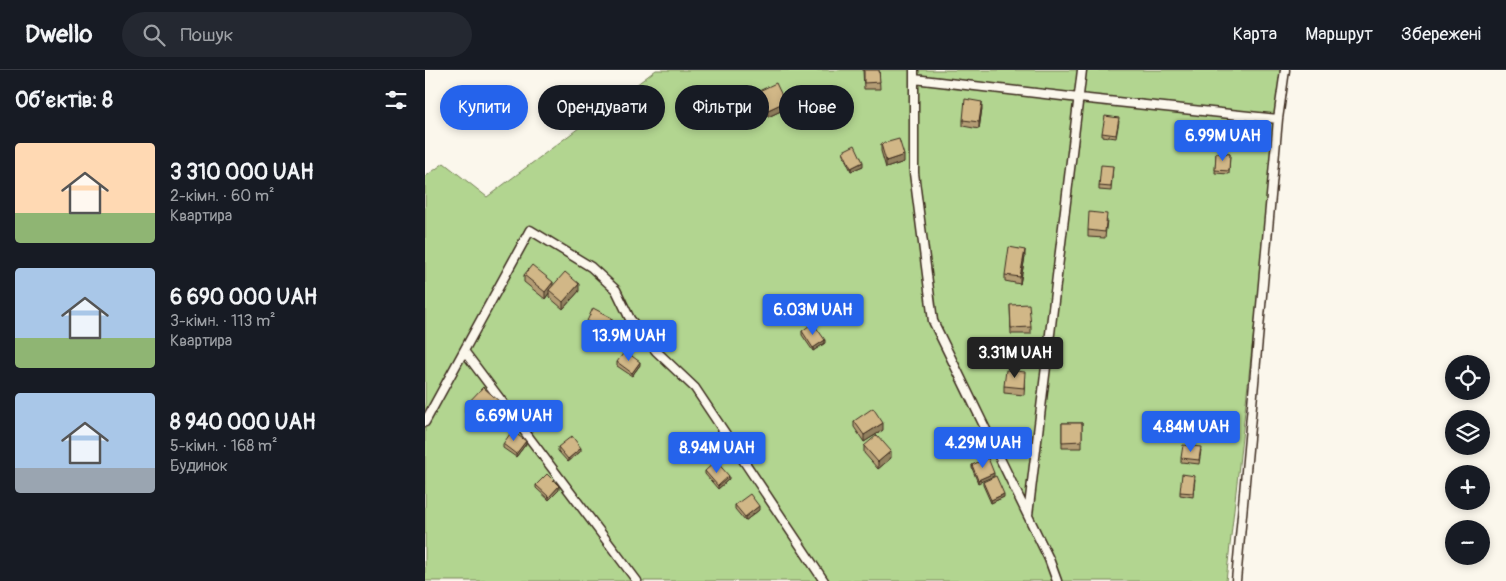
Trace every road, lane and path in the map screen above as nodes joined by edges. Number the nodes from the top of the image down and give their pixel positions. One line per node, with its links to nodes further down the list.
1 (914, 70): 4 (lane)
2 (1082, 70): 5 (lane)
3 (1285, 70): 6 (lane)
4 (913, 79): 5 (lane); 9 (lane)
5 (1079, 98): 6 (lane); 9 (lane)
6 (1278, 119): 13 (lane)
7 (464, 351): 8 (lane); 10 (lane); 11 (lane)
8 (425, 422)
9 (1028, 516): 12 (lane)
10 (637, 581)
11 (824, 581)
12 (1057, 581)
13 (1236, 581)

